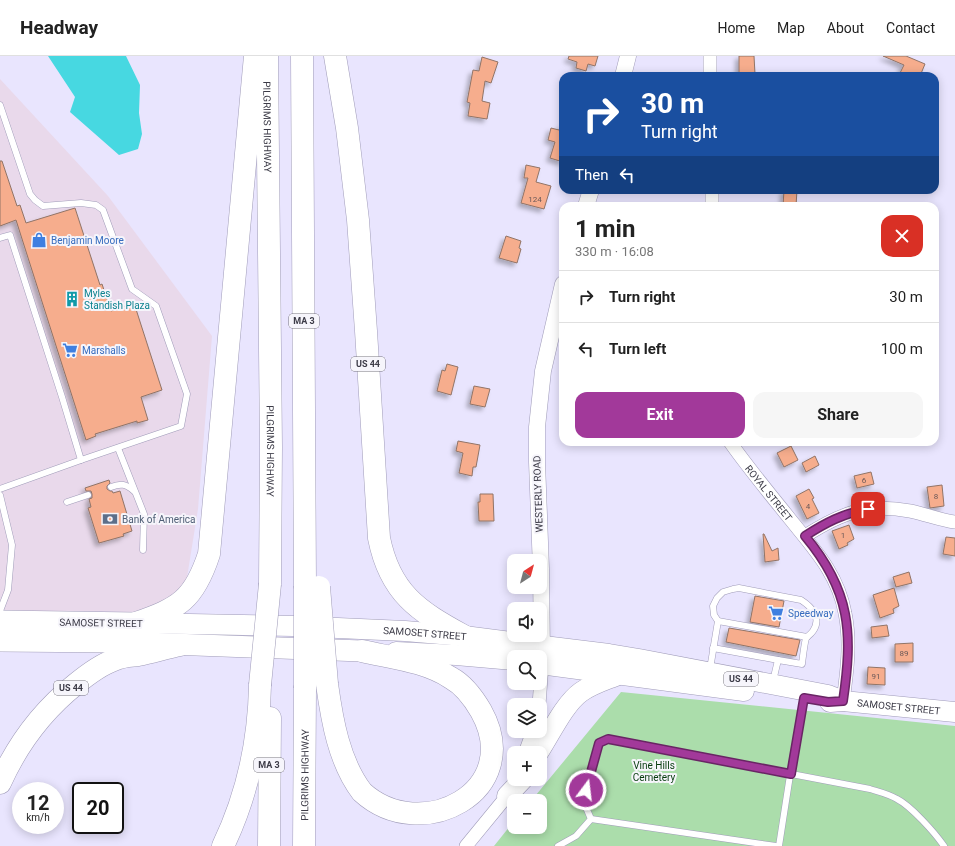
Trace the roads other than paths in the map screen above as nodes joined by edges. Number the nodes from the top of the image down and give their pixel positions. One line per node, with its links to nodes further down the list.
1 (255, 56): 28 (highway)
2 (267, 56): 51 (highway, PILGRIMS HIGHWAY, bridge)
3 (302, 56): 24 (highway, MA 3)
4 (335, 56): 29 (highway, US 44)
5 (628, 56): 7 (street)
6 (710, 56): 8 (street)
7 (624, 72)
8 (710, 72)
9 (0, 104): 13 (lane)
10 (0, 238): 14 (lane)
11 (559, 301): 37 (street, WESTERLY ROAD)
12 (733, 446): 22 (street, ROYAL STREET)
13 (118, 448): 14 (lane); 17 (lane)
14 (81, 460): 16 (lane)
15 (111, 487): 17 (lane)
16 (0, 489)
17 (135, 492): 23 (lane)
18 (0, 495): 25 (lane)
19 (88, 495): 20 (lane)
20 (67, 502)
21 (955, 522): 22 (street)
22 (805, 536): 53 (street, ROYAL STREET)
23 (143, 550)
24 (312, 587): 38 (highway, bridge); 64 (highway, PILGRIMS HIGHWAY, bridge)
25 (0, 611)
26 (0, 621): 28 (highway, SAMOSET STREET)
27 (718, 621): 30 (lane); 30 (lane); 34 (lane)
28 (136, 623): 29 (main road, SAMOSET STREET)
29 (464, 636): 36 (main road, SAMOSET STREET / US 44)
30 (807, 637): 47 (lane)
31 (0, 641): 32 (highway, SAMOSET STREET)
32 (180, 644): 38 (highway, SAMOSET STREET / US 44); 57 (highway, US 44)
33 (743, 646): 40 (lane)
34 (713, 648): 40 (lane); 48 (lane)
35 (757, 648): 42 (lane)
36 (513, 650)
37 (541, 650)
38 (362, 651): 45 (main road, SAMOSET STREET / US 44)
39 (772, 651): 44 (lane)
40 (741, 653): 42 (lane)
41 (786, 654): 47 (lane)
42 (756, 656): 44 (lane)
43 (547, 658): 48 (main road, SAMOSET STREET / US 44)
44 (770, 658): 47 (lane)
45 (507, 659)
46 (547, 659): 49 (main road, SAMOSET STREET / US 44)
47 (781, 660): 50 (lane)
48 (709, 672): 50 (main road, SAMOSET STREET / US 44)
49 (620, 674): 52 (main road, SAMOSET STREET / US 44); 55 (main road)
50 (773, 684): 53 (main road, SAMOSET STREET / US 44)
51 (265, 685): 62 (highway); 63 (highway, MA 3)
52 (804, 698): 53 (main road, SAMOSET STREET / US 44); 56 (lane)
53 (843, 701): 54 (main road, SAMOSET STREET / US 44)
54 (955, 712)
55 (542, 746)
56 (791, 774): 61 (lane); 68 (lane); 69 (lane)
57 (0, 783)
58 (516, 786): 59 (main road)
59 (509, 794)
60 (507, 796): 65 (street)
61 (591, 819): 66 (lane); 67 (lane)
62 (223, 846)
63 (269, 846)
64 (304, 846)
65 (466, 846)
66 (558, 846)
67 (776, 846)
68 (779, 846)
69 (944, 846)

